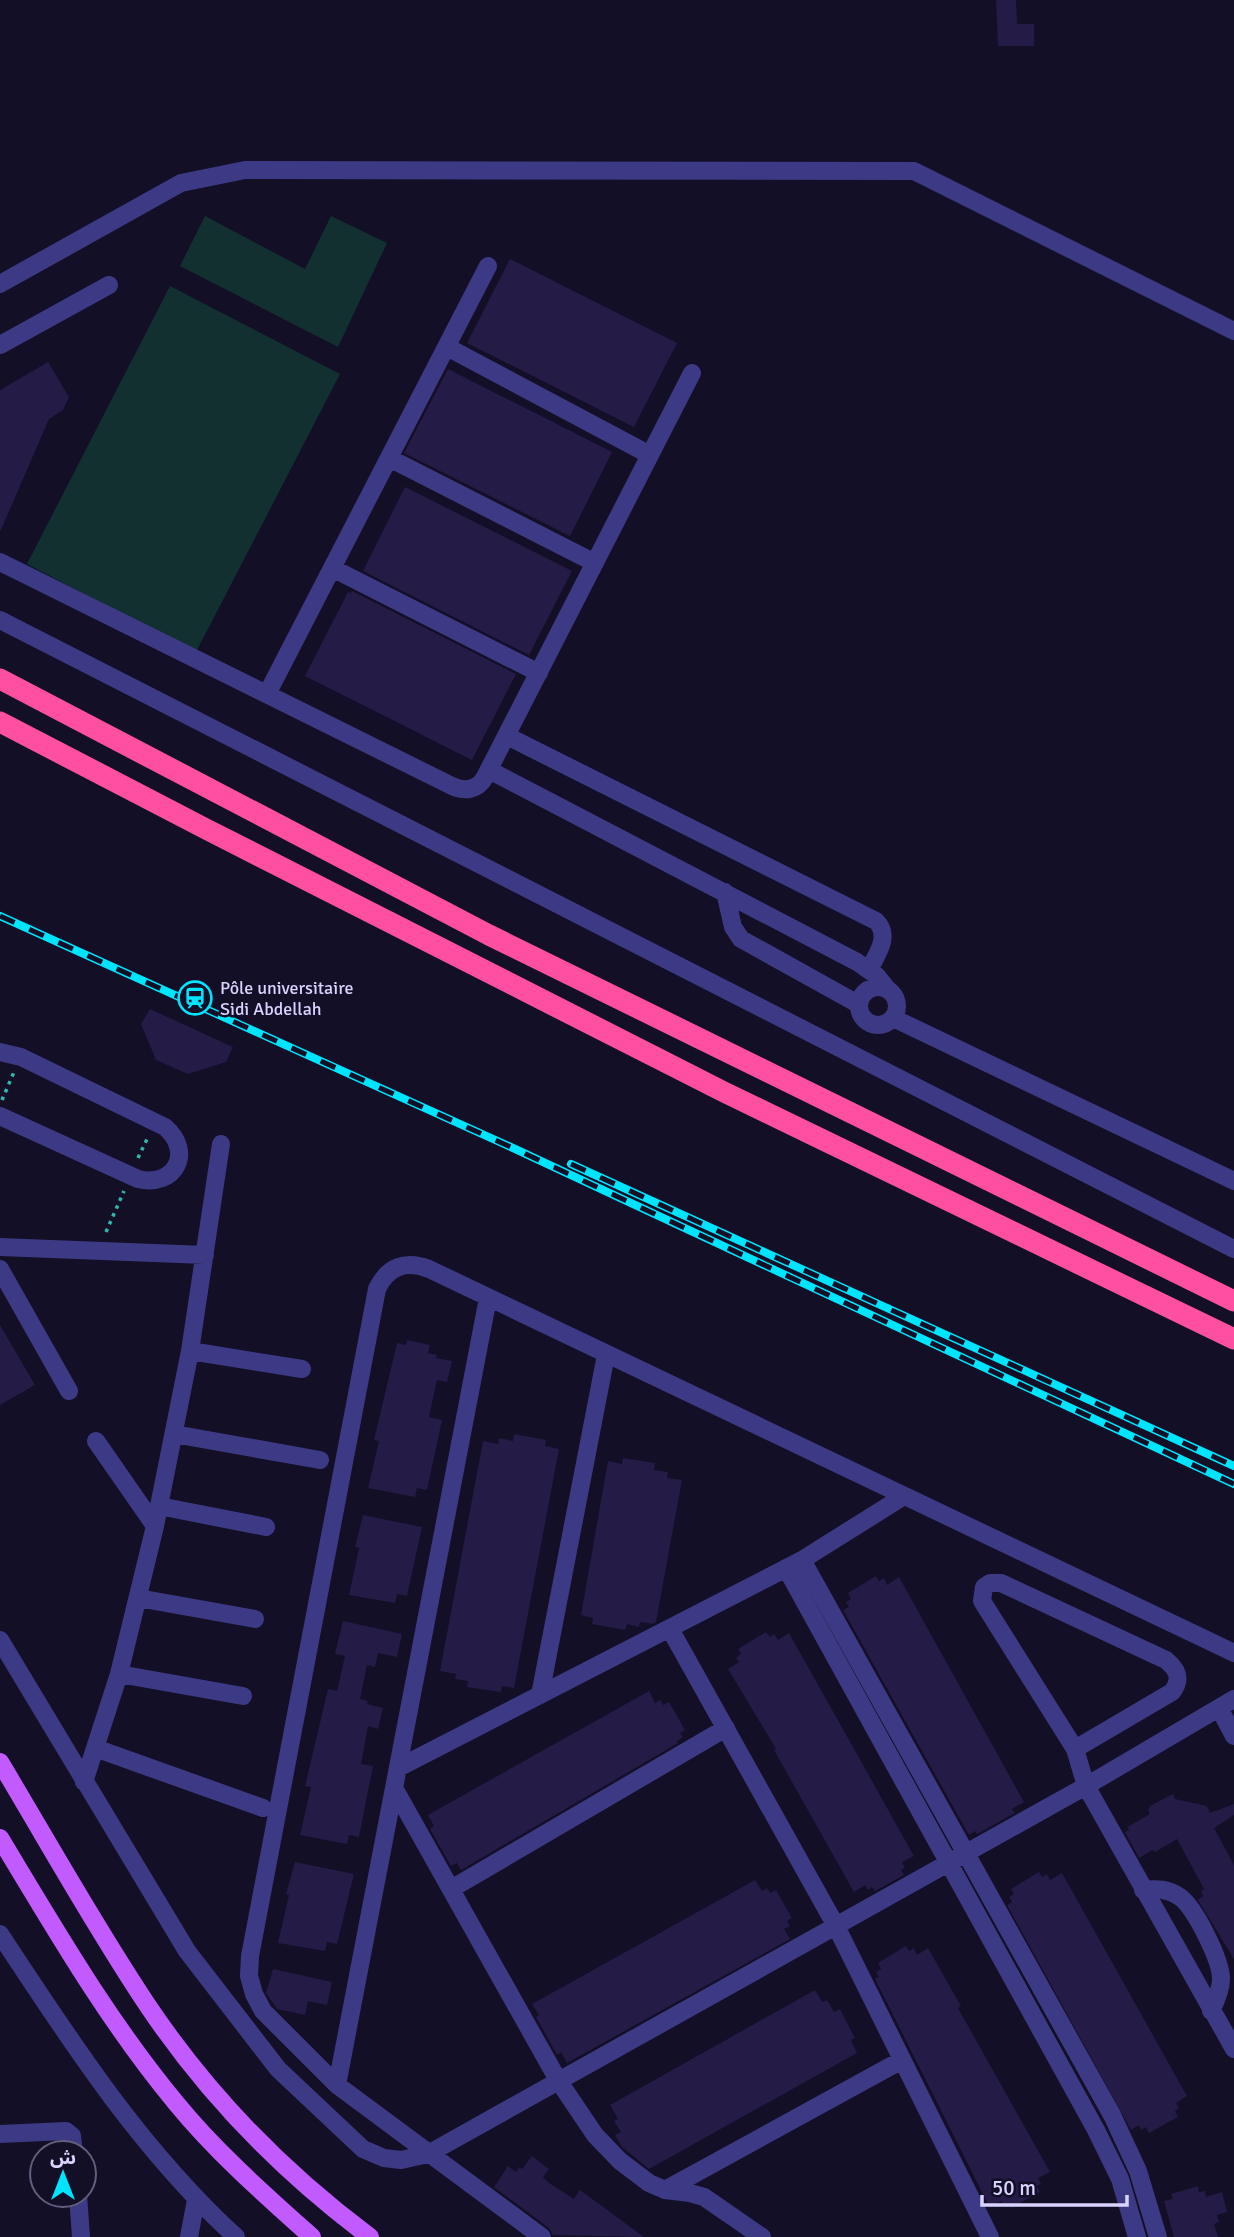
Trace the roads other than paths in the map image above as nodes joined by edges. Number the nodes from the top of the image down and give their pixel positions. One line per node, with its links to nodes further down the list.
1 (488, 266): 6 (street)
2 (0, 284): 4 (street)
3 (109, 285): 5 (street)
4 (1234, 331)
5 (0, 345)
6 (447, 347): 8 (street); 9 (street)
7 (692, 373): 8 (street)
8 (650, 455): 11 (street)
9 (389, 458): 11 (street); 12 (street)
10 (0, 562): 16 (street)
11 (595, 563): 14 (street)
12 (332, 568): 14 (street); 16 (street)
13 (0, 620): 30 (street)
14 (539, 673): 18 (street)
15 (0, 679): 34 (highway)
16 (267, 694): 19 (street)
17 (0, 722): 35 (highway)
18 (507, 736): 19 (street); 21 (street)
19 (489, 770): 20 (street)
20 (725, 892): 21 (street); 23 (street)
21 (869, 970): 22 (street)
22 (889, 991): 23 (street); 24 (street)
23 (858, 1004): 24 (street)
24 (893, 1017): 28 (street)
25 (0, 1052): 26 (street)
26 (0, 1116)
27 (220, 1143): 31 (street)
28 (1234, 1181)
29 (0, 1247): 31 (street)
30 (1234, 1249)
31 (205, 1255): 36 (street)
32 (0, 1269): 39 (street)
33 (488, 1298): 37 (street); 62 (street); 78 (street)
34 (1234, 1301)
35 (1234, 1339)
36 (190, 1351): 38 (street); 40 (street)
37 (606, 1354): 43 (street); 54 (street)
38 (302, 1369)
39 (69, 1391)
40 (174, 1434): 42 (street); 44 (street)
41 (96, 1441): 45 (street)
42 (320, 1460)
43 (904, 1496): 47 (street); 52 (street)
44 (159, 1506): 45 (street); 46 (street)
45 (155, 1526): 48 (street)
46 (266, 1527)
47 (794, 1564): 50 (street); 68 (street); 69 (street)
48 (138, 1598): 49 (street); 53 (street)
49 (255, 1619)
50 (670, 1629): 54 (street); 57 (street)
51 (0, 1640): 63 (street)
52 (1234, 1653)
53 (119, 1674): 55 (street); 59 (street)
54 (540, 1695): 62 (street)
55 (243, 1696)
56 (1226, 1703): 58 (street); 64 (street)
57 (726, 1728): 70 (street); 72 (street)
58 (1234, 1736)
59 (95, 1748): 63 (street); 66 (street)
60 (1075, 1749): 60 (street); 64 (street)
61 (0, 1762): 89 (main road)
62 (398, 1768): 65 (street)
63 (84, 1782): 81 (street)
64 (1086, 1786): 68 (street); 71 (street)
65 (394, 1788): 70 (street); 78 (street)
66 (263, 1808)
67 (0, 1838): 88 (main road)
68 (965, 1852): 69 (street); 94 (street)
69 (947, 1862): 72 (street); 93 (street)
70 (451, 1889): 77 (street)
71 (1143, 1890): 74 (street); 74 (street)
72 (836, 1926): 76 (street); 77 (street)
73 (0, 1934): 83 (street)
74 (1212, 2011): 75 (street)
75 (1234, 2049)
76 (902, 2060): 82 (street); 92 (street)
77 (558, 2080): 81 (street); 82 (street)
78 (337, 2085): 81 (street)
79 (0, 2134): 80 (street)
80 (72, 2139)
81 (428, 2154): 90 (street)
82 (665, 2190): 91 (street)
83 (196, 2200): 86 (street); 87 (street)
84 (79, 2209): 85 (street)
85 (81, 2237)
86 (189, 2237)
87 (236, 2237)
88 (312, 2237)
89 (370, 2237)
90 (542, 2237)
91 (762, 2237)
92 (990, 2237)
93 (1136, 2237)
94 (1158, 2237)

